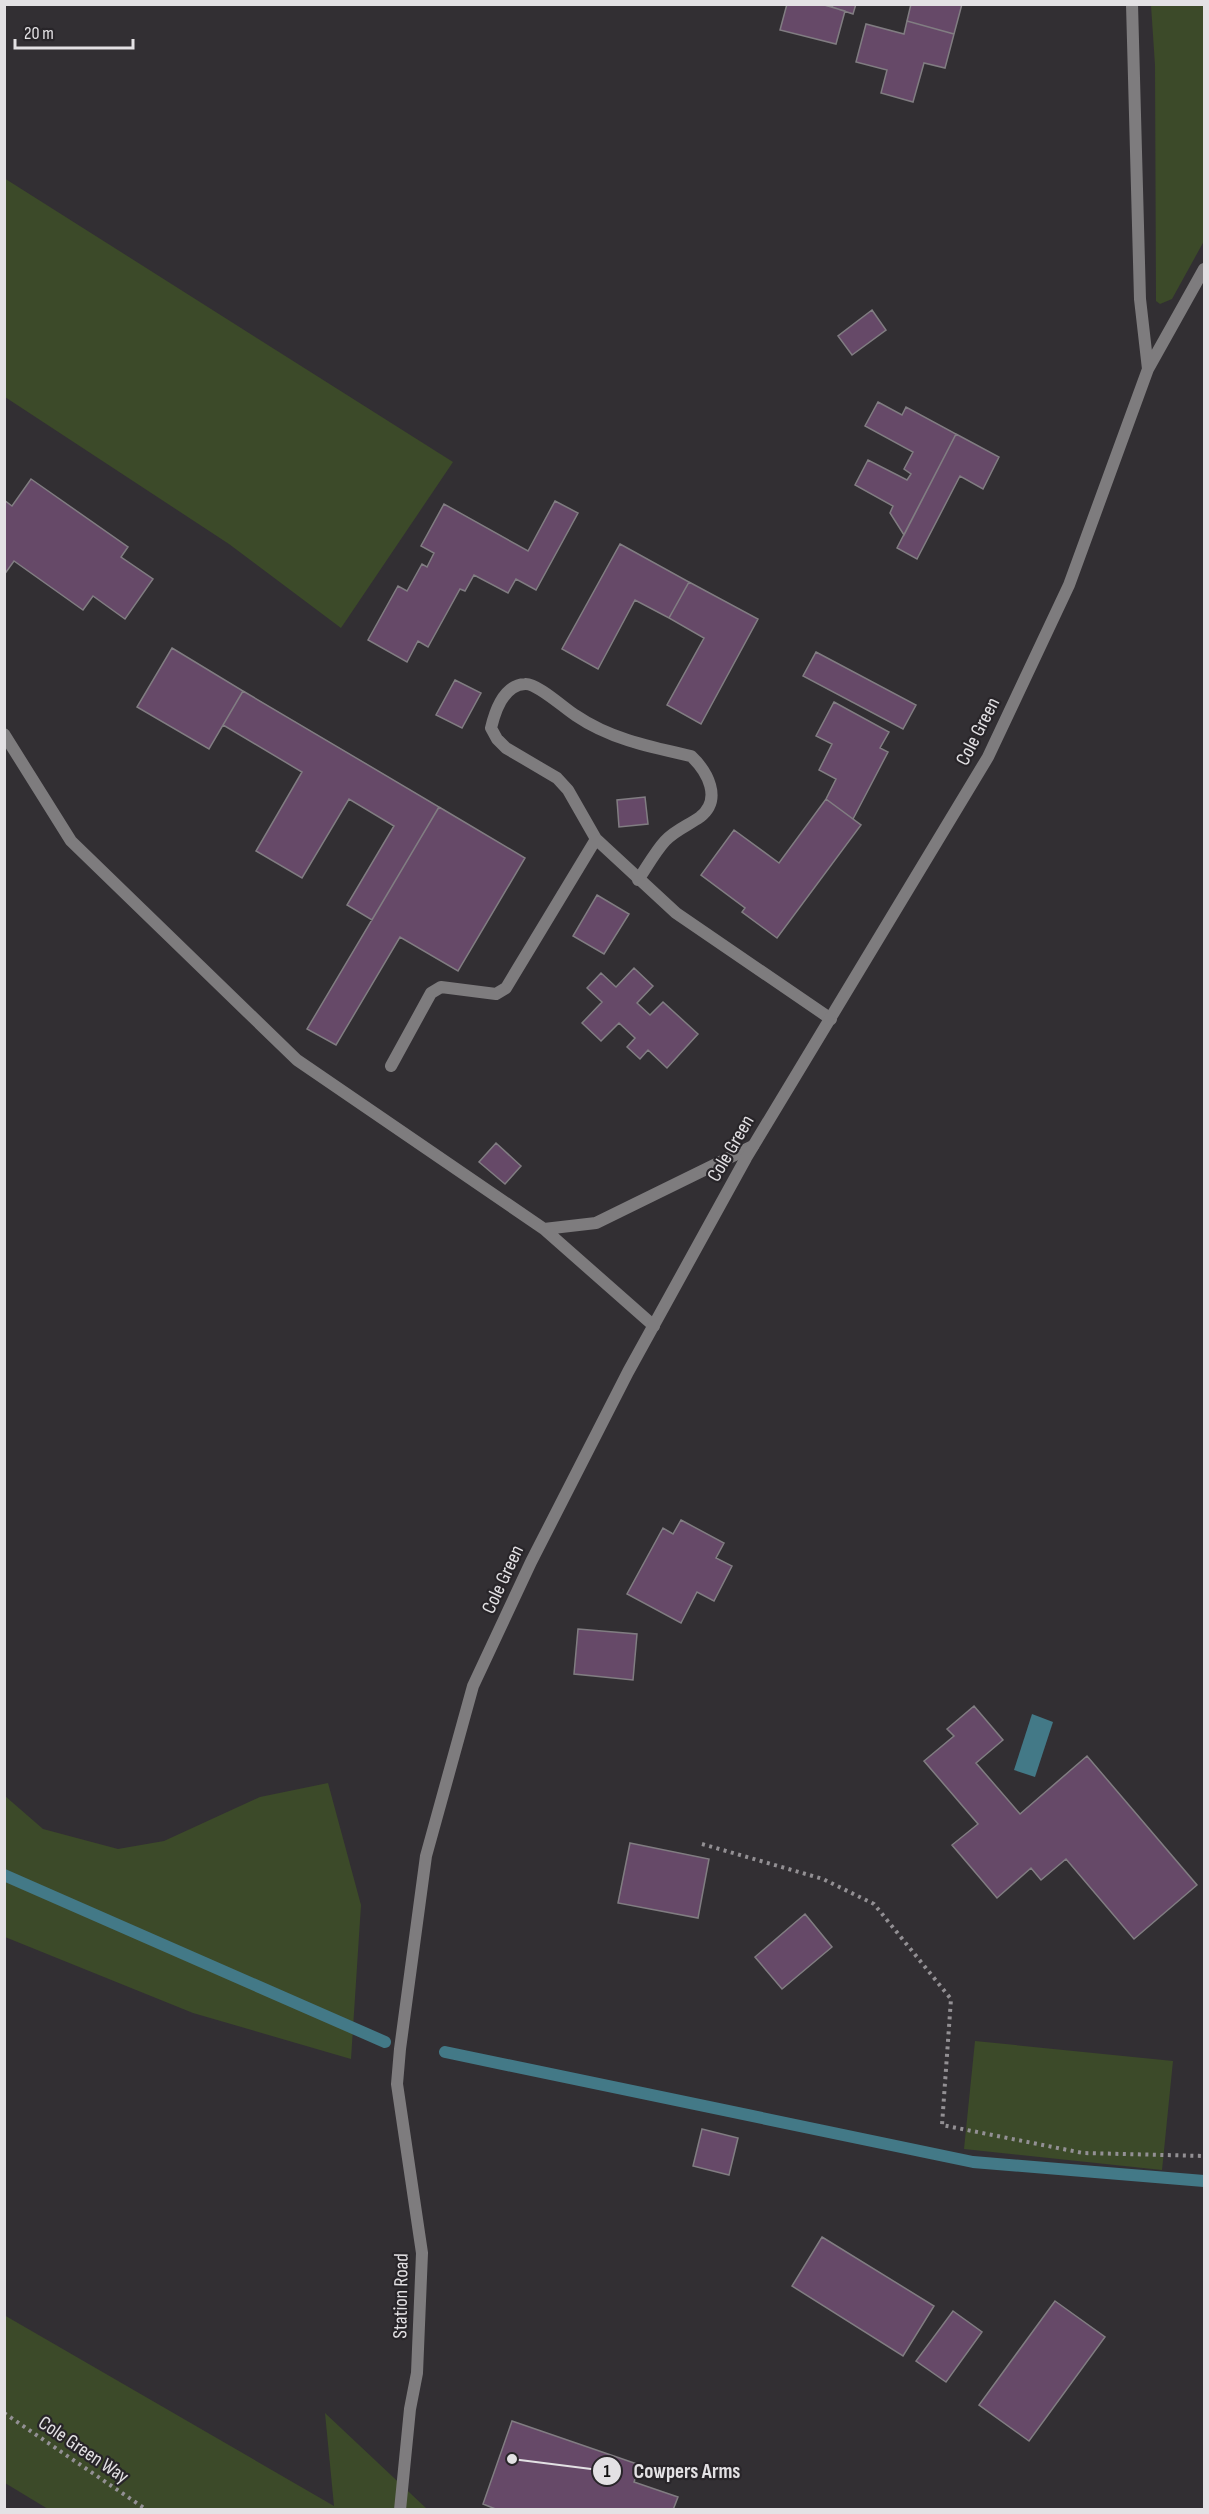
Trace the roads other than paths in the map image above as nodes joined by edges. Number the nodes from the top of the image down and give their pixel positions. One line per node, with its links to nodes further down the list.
1 (1131, 4): 3 (street)
2 (1204, 270): 3 (street, Cole Green)
3 (1148, 369): 7 (street, Cole Green)
4 (4, 734): 10 (street)
5 (596, 839): 6 (street); 6 (street); 8 (street)
6 (638, 879): 7 (street)
7 (831, 1019): 9 (street, Cole Green)
8 (391, 1066)
9 (753, 1146): 10 (street); 11 (street, Cole Green)
10 (544, 1229): 11 (street)
11 (654, 1326): 12 (street, Cole Green)
12 (397, 2084): 13 (street, Station Road)
13 (400, 2510)

